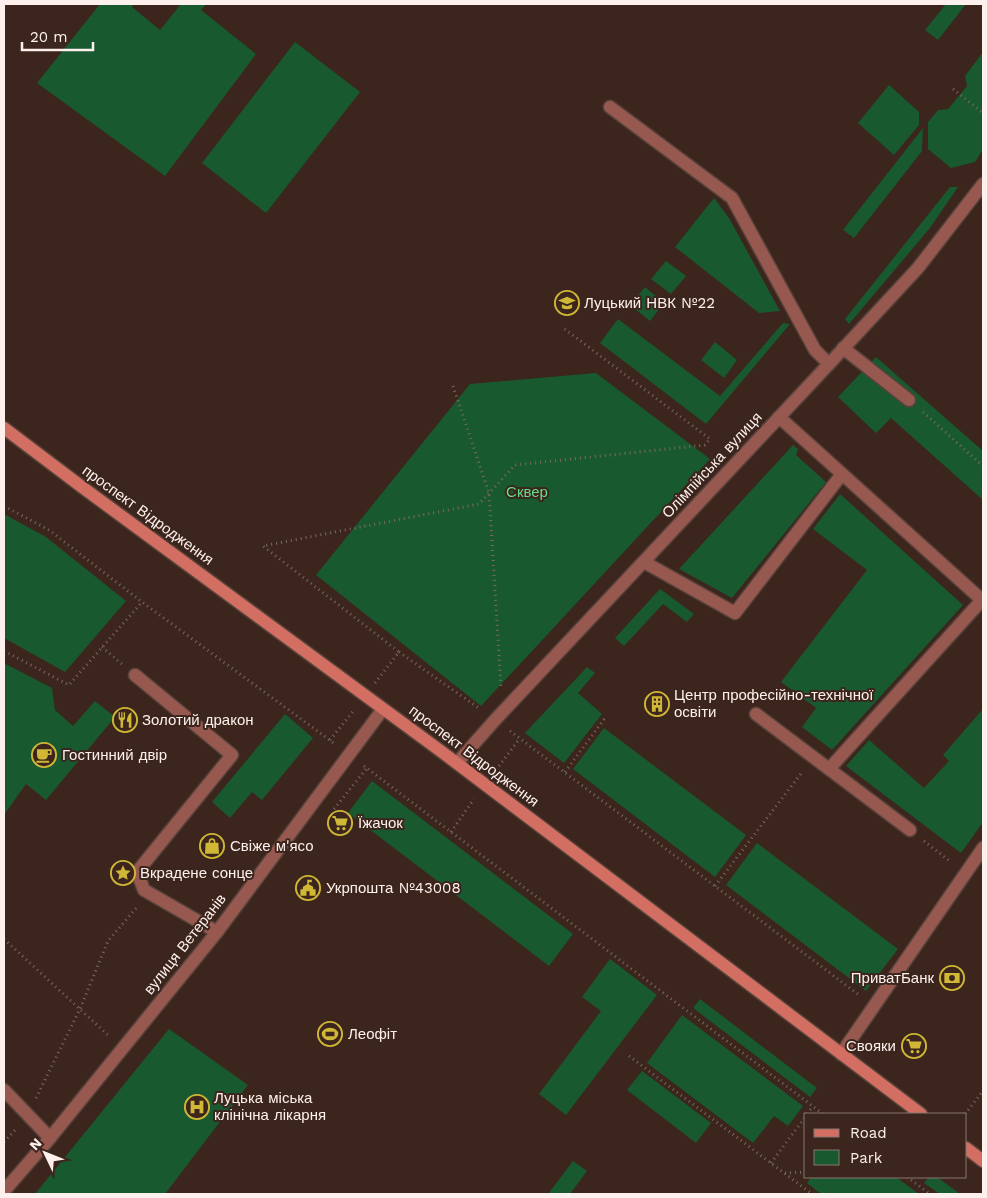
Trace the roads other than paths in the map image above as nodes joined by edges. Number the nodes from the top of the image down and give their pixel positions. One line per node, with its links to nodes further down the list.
1 (610, 107): 4 (street)
2 (983, 184): 3 (street, Олімпійська вулиця)
3 (844, 348): 4 (street, Олімпійська вулиця); 5 (street)
4 (829, 364): 6 (street, Олімпійська вулиця)
5 (909, 400)
6 (779, 417): 8 (street); 9 (street, Олімпійська вулиця)
7 (4, 428): 11 (main road, проспект Відродження)
8 (842, 474): 9 (street); 14 (street)
9 (644, 562): 13 (street, Олімпійська вулиця)
10 (135, 675): 17 (street)
11 (383, 709): 13 (main road, проспект Відродження); 17 (street, вулиця Ветеранів)
12 (756, 714): 14 (street)
13 (457, 763): 18 (main road, проспект Відродження)
14 (829, 769): 15 (street)
15 (910, 830)
16 (983, 848): 18 (street)
17 (217, 932): 21 (street, вулиця Ветеранів)
18 (841, 1054): 20 (main road, проспект Відродження)
19 (4, 1090): 21 (street)
20 (921, 1113)
21 (50, 1138): 24 (street, вулиця Ветеранів)
22 (967, 1149): 23 (main road)
23 (983, 1161)
24 (4, 1192)

